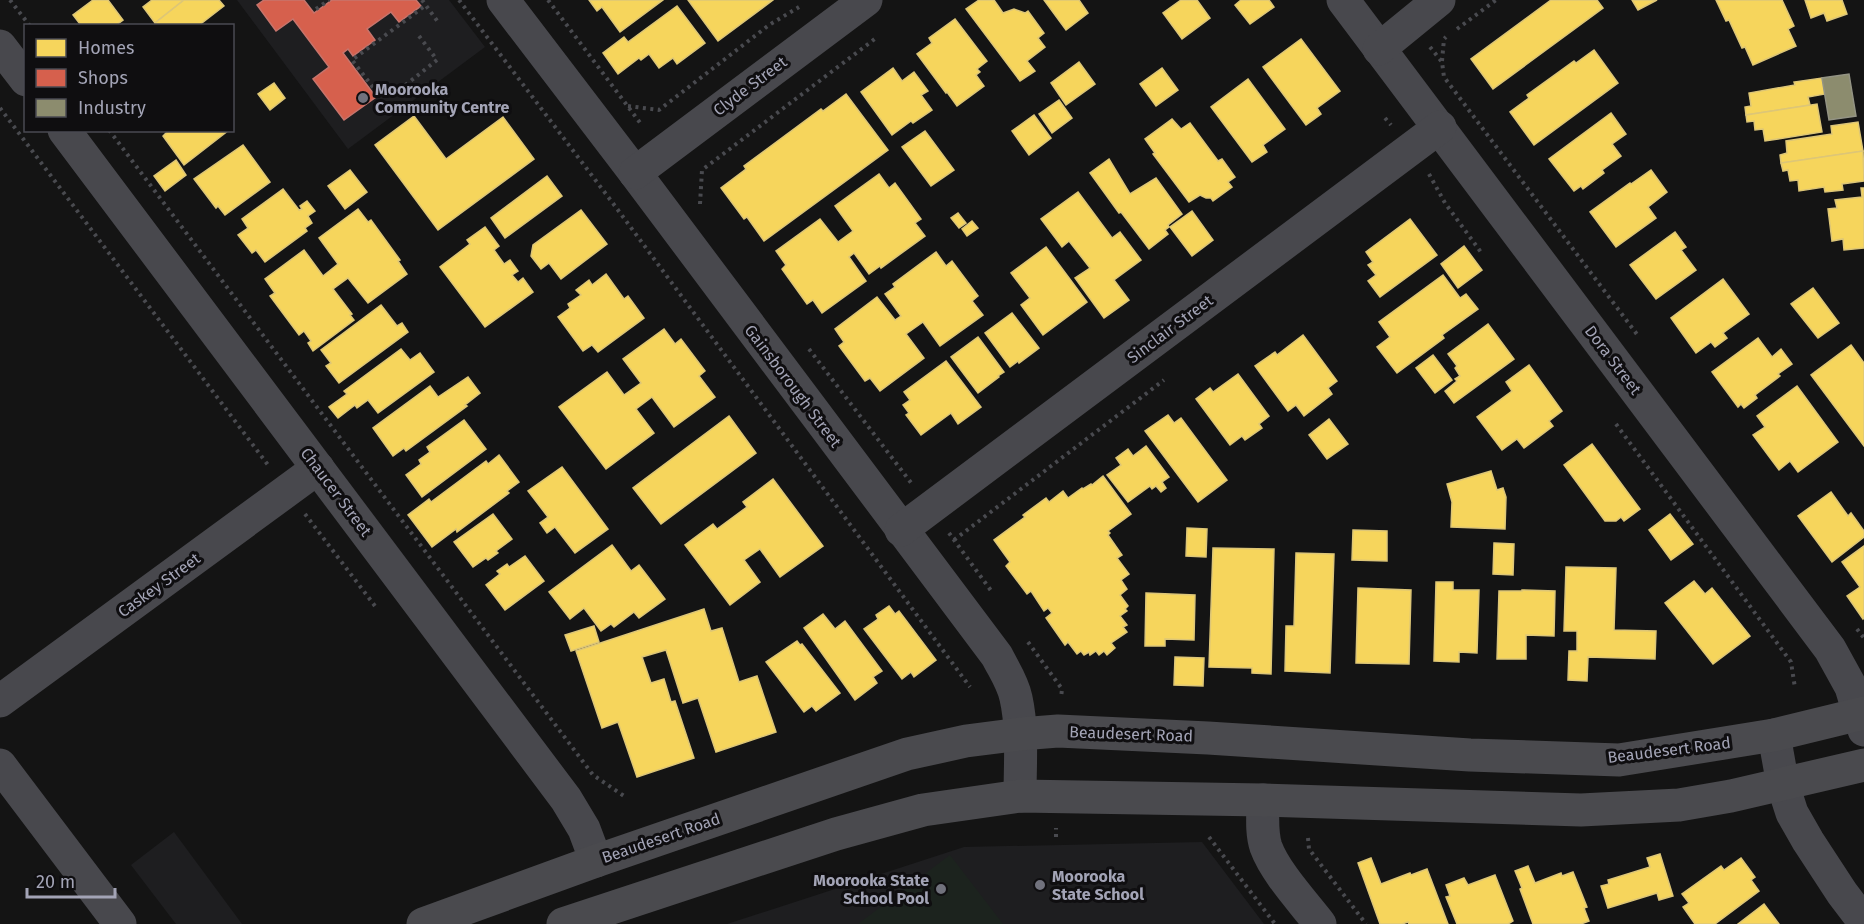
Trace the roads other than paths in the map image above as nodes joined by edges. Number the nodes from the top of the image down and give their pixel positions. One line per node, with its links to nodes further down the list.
1 (503, 0): 10 (street, Gainsborough Street)
2 (866, 0): 10 (street, Clyde Street)
3 (1343, 0): 6 (street, Dora Street)
4 (1439, 0): 6 (street)
5 (0, 46): 7 (street)
6 (1379, 49): 8 (street, Dora Street)
7 (24, 77)
8 (1440, 128): 12 (street, Sinclair Street); 14 (street, Dora Street)
9 (66, 132): 11 (street, Chaucer Street)
10 (635, 173): 12 (street, Gainsborough Street)
11 (318, 468): 13 (street, Caskey Street); 22 (street, Chaucer Street)
12 (901, 530): 15 (street, Gainsborough Street)
13 (0, 701)
14 (1863, 719): 16 (highway, Beaudesert Road)
15 (1020, 734): 16 (highway, Beaudesert Road); 20 (street, Gainsborough Street); 22 (highway, Beaudesert Road)
16 (1774, 735): 19 (street)
17 (0, 765): 24 (street)
18 (1864, 765): 19 (highway)
19 (1784, 785): 21 (highway); 23 (street)
20 (1020, 796): 21 (highway); 26 (highway)
21 (1263, 800): 27 (street)
22 (596, 861): 25 (highway, Beaudesert Road)
23 (1864, 922)
24 (120, 924)
25 (423, 924)
26 (563, 924)
27 (1320, 924)

